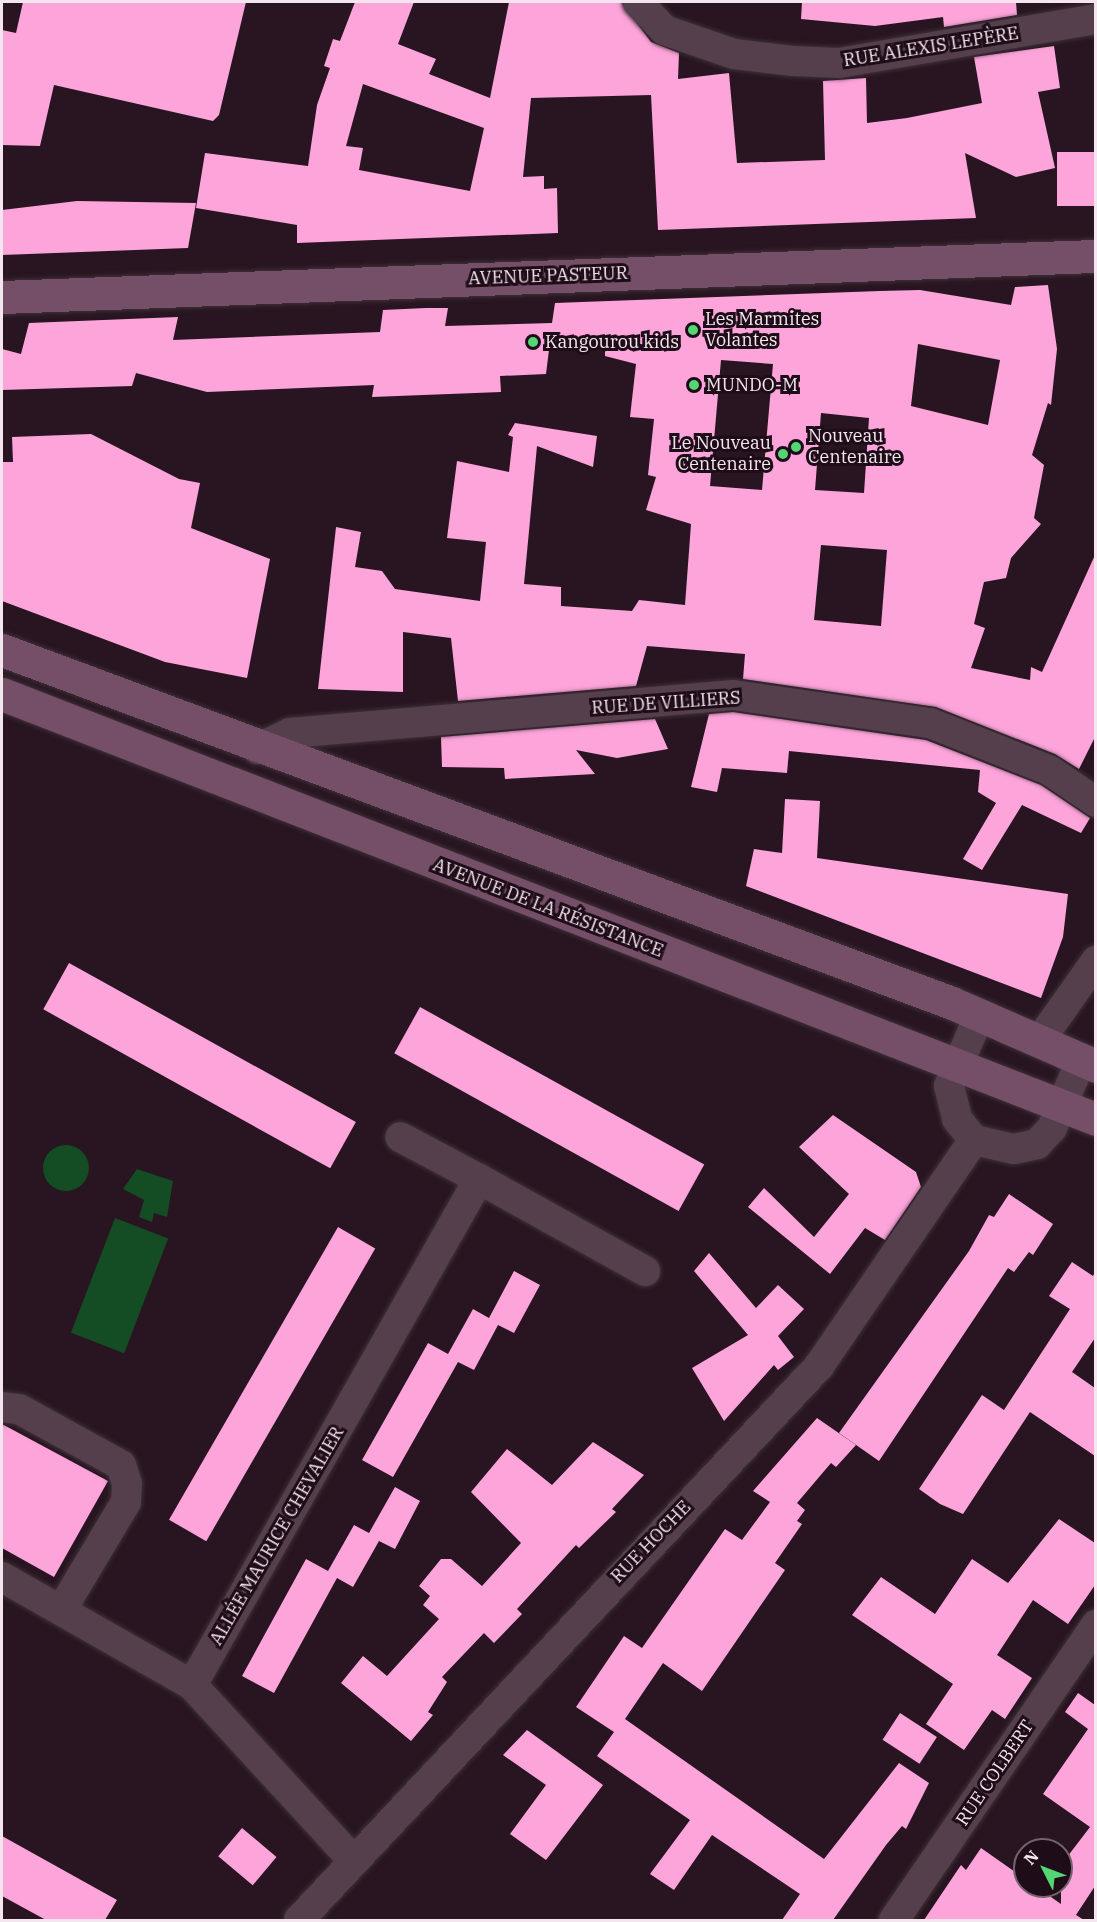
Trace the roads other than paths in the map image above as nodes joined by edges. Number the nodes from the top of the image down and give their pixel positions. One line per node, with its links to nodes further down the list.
1 (638, 2): 2 (street, RUE ALEXIS LEPÈRE)
2 (1095, 20)
3 (1095, 256): 4 (main road, AVENUE PASTEUR)
4 (2, 297)
5 (2, 651): 7 (main road)
6 (2, 694): 13 (main road, AVENUE DE LA RÉSISTANCE)
7 (257, 749): 8 (street, RUE DE VILLIERS); 10 (main road)
8 (1095, 802)
9 (1095, 961): 11 (street)
10 (980, 1014): 11 (main road); 13 (street)
11 (1040, 1040): 12 (main road)
12 (1088, 1064): 14 (street)
13 (958, 1066): 14 (main road, AVENUE DE LA RÉSISTANCE); 17 (street)
14 (1062, 1106): 15 (main road, AVENUE DE LA RÉSISTANCE); 17 (street)
15 (1095, 1119)
16 (400, 1137): 18 (street)
17 (974, 1140): 25 (street, RUE HOCHE)
18 (479, 1179): 19 (street); 24 (street, ALLÉE MAURICE CHEVALIER)
19 (645, 1271)
20 (2, 1407): 22 (street)
21 (2, 1577): 22 (street)
22 (62, 1609): 24 (street)
23 (1095, 1625): 27 (street, RUE COLBERT)
24 (192, 1685): 25 (street)
25 (353, 1860): 26 (street, RUE HOCHE)
26 (299, 1920)
27 (894, 1920)

